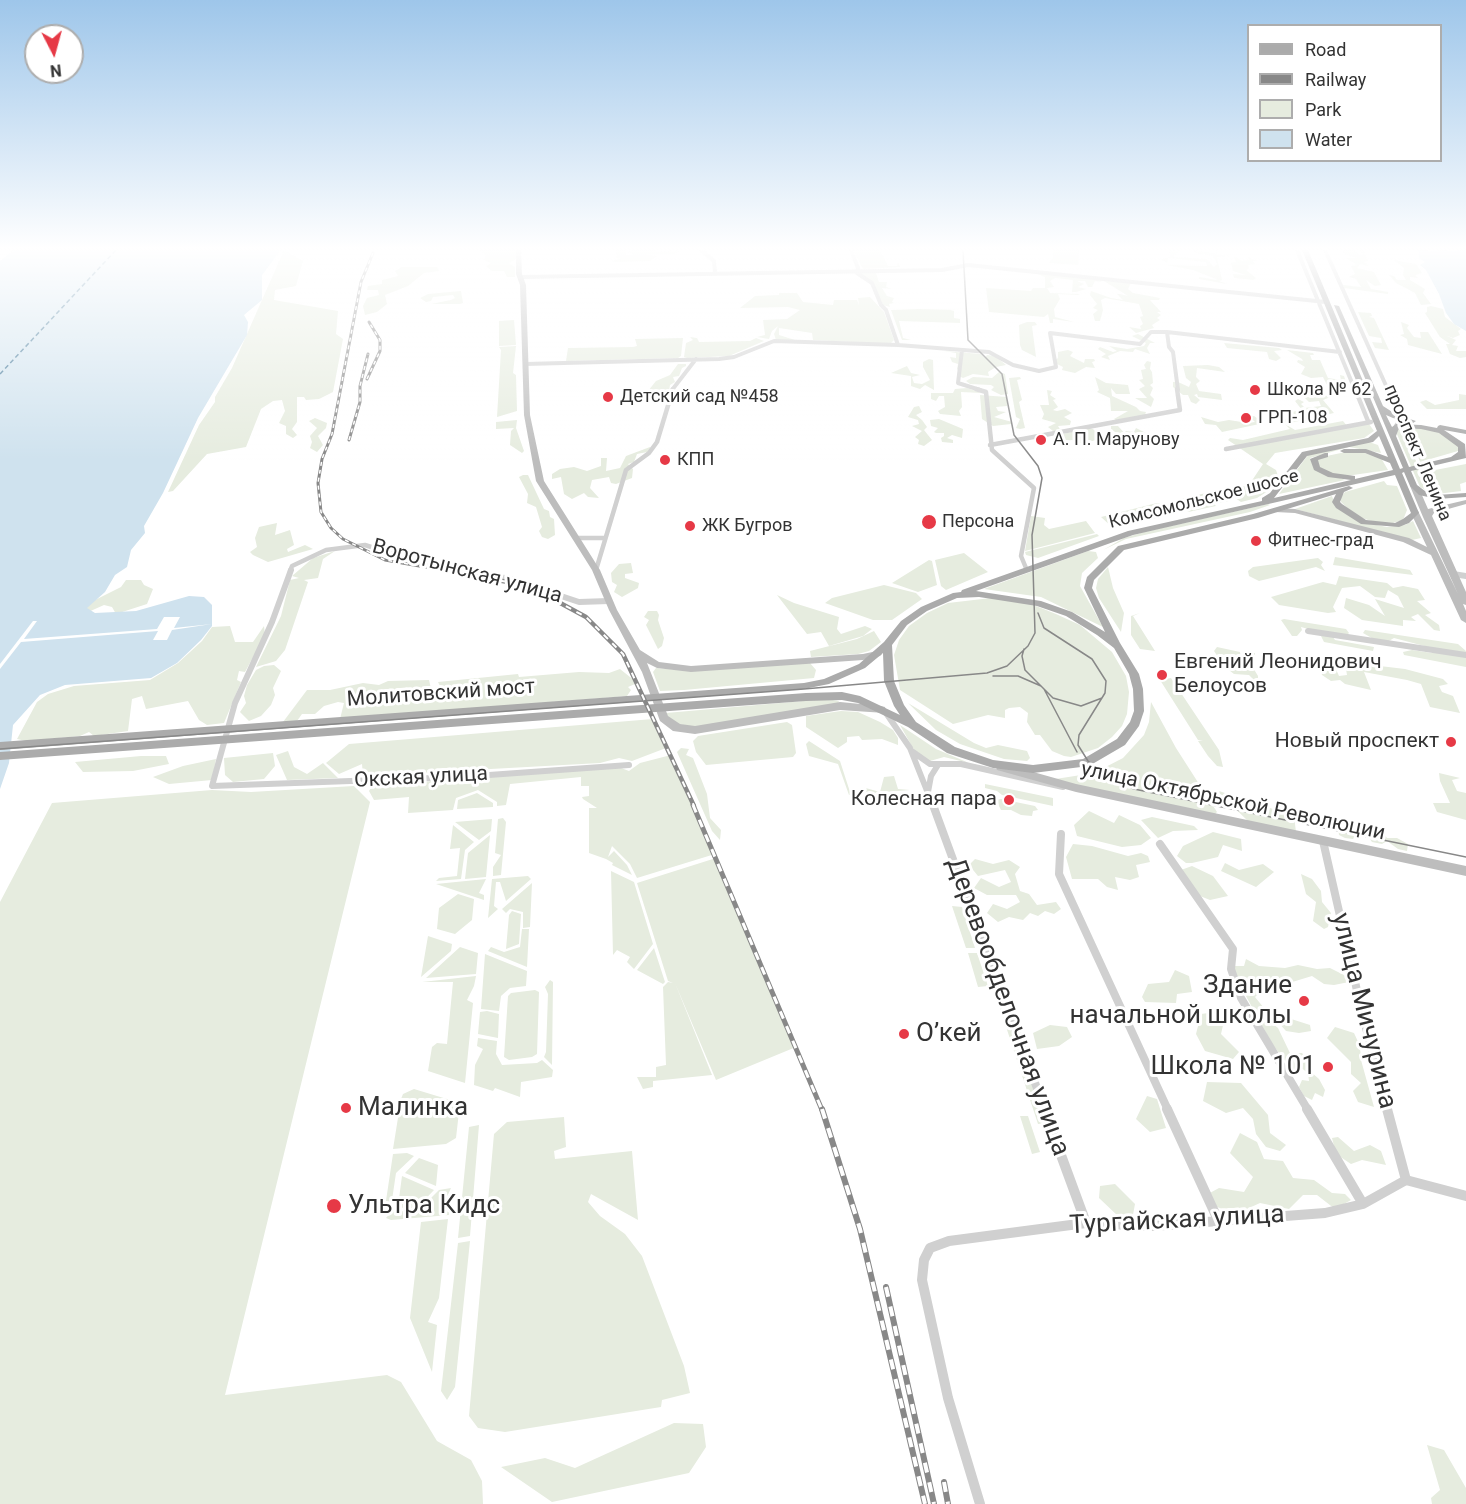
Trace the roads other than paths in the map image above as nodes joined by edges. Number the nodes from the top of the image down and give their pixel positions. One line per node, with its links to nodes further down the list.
1 (523, 320): 12 (street)
2 (889, 320): 8 (street)
3 (1329, 320): 10 (street)
4 (1331, 320): 16 (main road, проспект Ленина)
5 (1342, 320): 13 (main road, проспект Ленина)
6 (1357, 320): 14 (street)
7 (1167, 332): 9 (street); 10 (street); 21 (street)
8 (898, 345): 9 (street); 11 (street)
9 (962, 350): 21 (street)
10 (1340, 352): 15 (street)
11 (696, 359): 12 (street); 37 (street)
12 (525, 364): 36 (street)
13 (1380, 407): 14 (main road); 20 (main road, проспект Ленина)
14 (1401, 419): 17 (street); 19 (main road)
15 (1368, 421): 16 (street); 22 (street)
16 (1376, 422): 18 (main road, проспект Ленина)
17 (1396, 426): 20 (main road); 24 (main road)
18 (1380, 432): 26 (main road, проспект Ленина); 31 (main road)
19 (1466, 432)
20 (1392, 436): 28 (main road, проспект Ленина)
21 (990, 445): 41 (street)
22 (1226, 449)
23 (1466, 456): 24 (main road, Комсомольское шоссе)
24 (1452, 459): 27 (main road, Комсомольское шоссе)
25 (1466, 461): 29 (main road, Комсомольское шоссе)
26 (1393, 463): 27 (main road); 34 (main road, проспект Ленина)
27 (1361, 478): 31 (main road, Комсомольское шоссе)
28 (1413, 484): 30 (main road); 35 (street, проспект Ленина)
29 (1341, 491): 33 (main road, Комсомольское шоссе); 34 (main road)
30 (1466, 495)
31 (1260, 502): 38 (main road, Комсомольское шоссе)
32 (1466, 502): 35 (street)
33 (1275, 510): 39 (street); 40 (main road, Комсомольское шоссе)
34 (1415, 513): 39 (street, проспект Ленина)
35 (1426, 517): 43 (street, проспект Ленина)
36 (576, 538): 37 (street); 42 (street)
37 (605, 538): 42 (street)
38 (1089, 547): 40 (main road); 41 (main road, Комсомольское шоссе)
39 (1435, 554): 48 (street, проспект Ленина)
40 (1105, 562): 51 (main road, Комсомольское шоссе)
41 (1026, 568): 45 (main road, Комсомольское шоссе)
42 (596, 570): 46 (street)
43 (1453, 574): 44 (street); 47 (street, проспект Ленина)
44 (1466, 576)
45 (956, 595): 50 (main road, Комсомольское шоссе); 51 (main road)
46 (609, 601): 52 (street); 66 (street, Воротынская улица)
47 (1466, 602)
48 (1466, 620)
49 (1308, 631): 54 (street)
50 (887, 644): 53 (main road, Молитовский мост); 59 (main road)
51 (1117, 646): 63 (main road)
52 (636, 651): 55 (street); 56 (street)
53 (878, 654): 55 (street); 57 (main road, Молитовский мост)
54 (1466, 655)
55 (657, 665): 56 (street)
56 (647, 672): 58 (street)
57 (805, 692): 58 (main road); 60 (main road, Молитовский мост); 62 (main road, Молитовский мост)
58 (884, 710): 59 (main road); 61 (street, Деревообделочная улица)
59 (912, 725): 63 (main road)
60 (0, 746)
61 (910, 748): 65 (street); 68 (street, Деревообделочная улица)
62 (0, 756)
63 (993, 764): 67 (street, улица Октябрьской Революции)
64 (629, 765): 66 (street, Окская улица)
65 (938, 765): 67 (street); 68 (street)
66 (212, 786)
67 (1076, 788): 70 (street, улица Октябрьской Революции)
68 (928, 792): 77 (street, Деревообделочная улица)
69 (1061, 834): 76 (street)
70 (1323, 841): 72 (street, улица Октябрьской Революции); 73 (street, улица Мичурина)
71 (1160, 844): 75 (street)
72 (1466, 872)
73 (1406, 1180): 74 (street); 75 (street, Тургайская улица)
74 (1466, 1196)
75 (1363, 1204): 76 (street, Тургайская улица)
76 (1218, 1220): 77 (street, Тургайская улица)
77 (1086, 1223): 78 (street, Тургайская улица)
78 (980, 1504)

